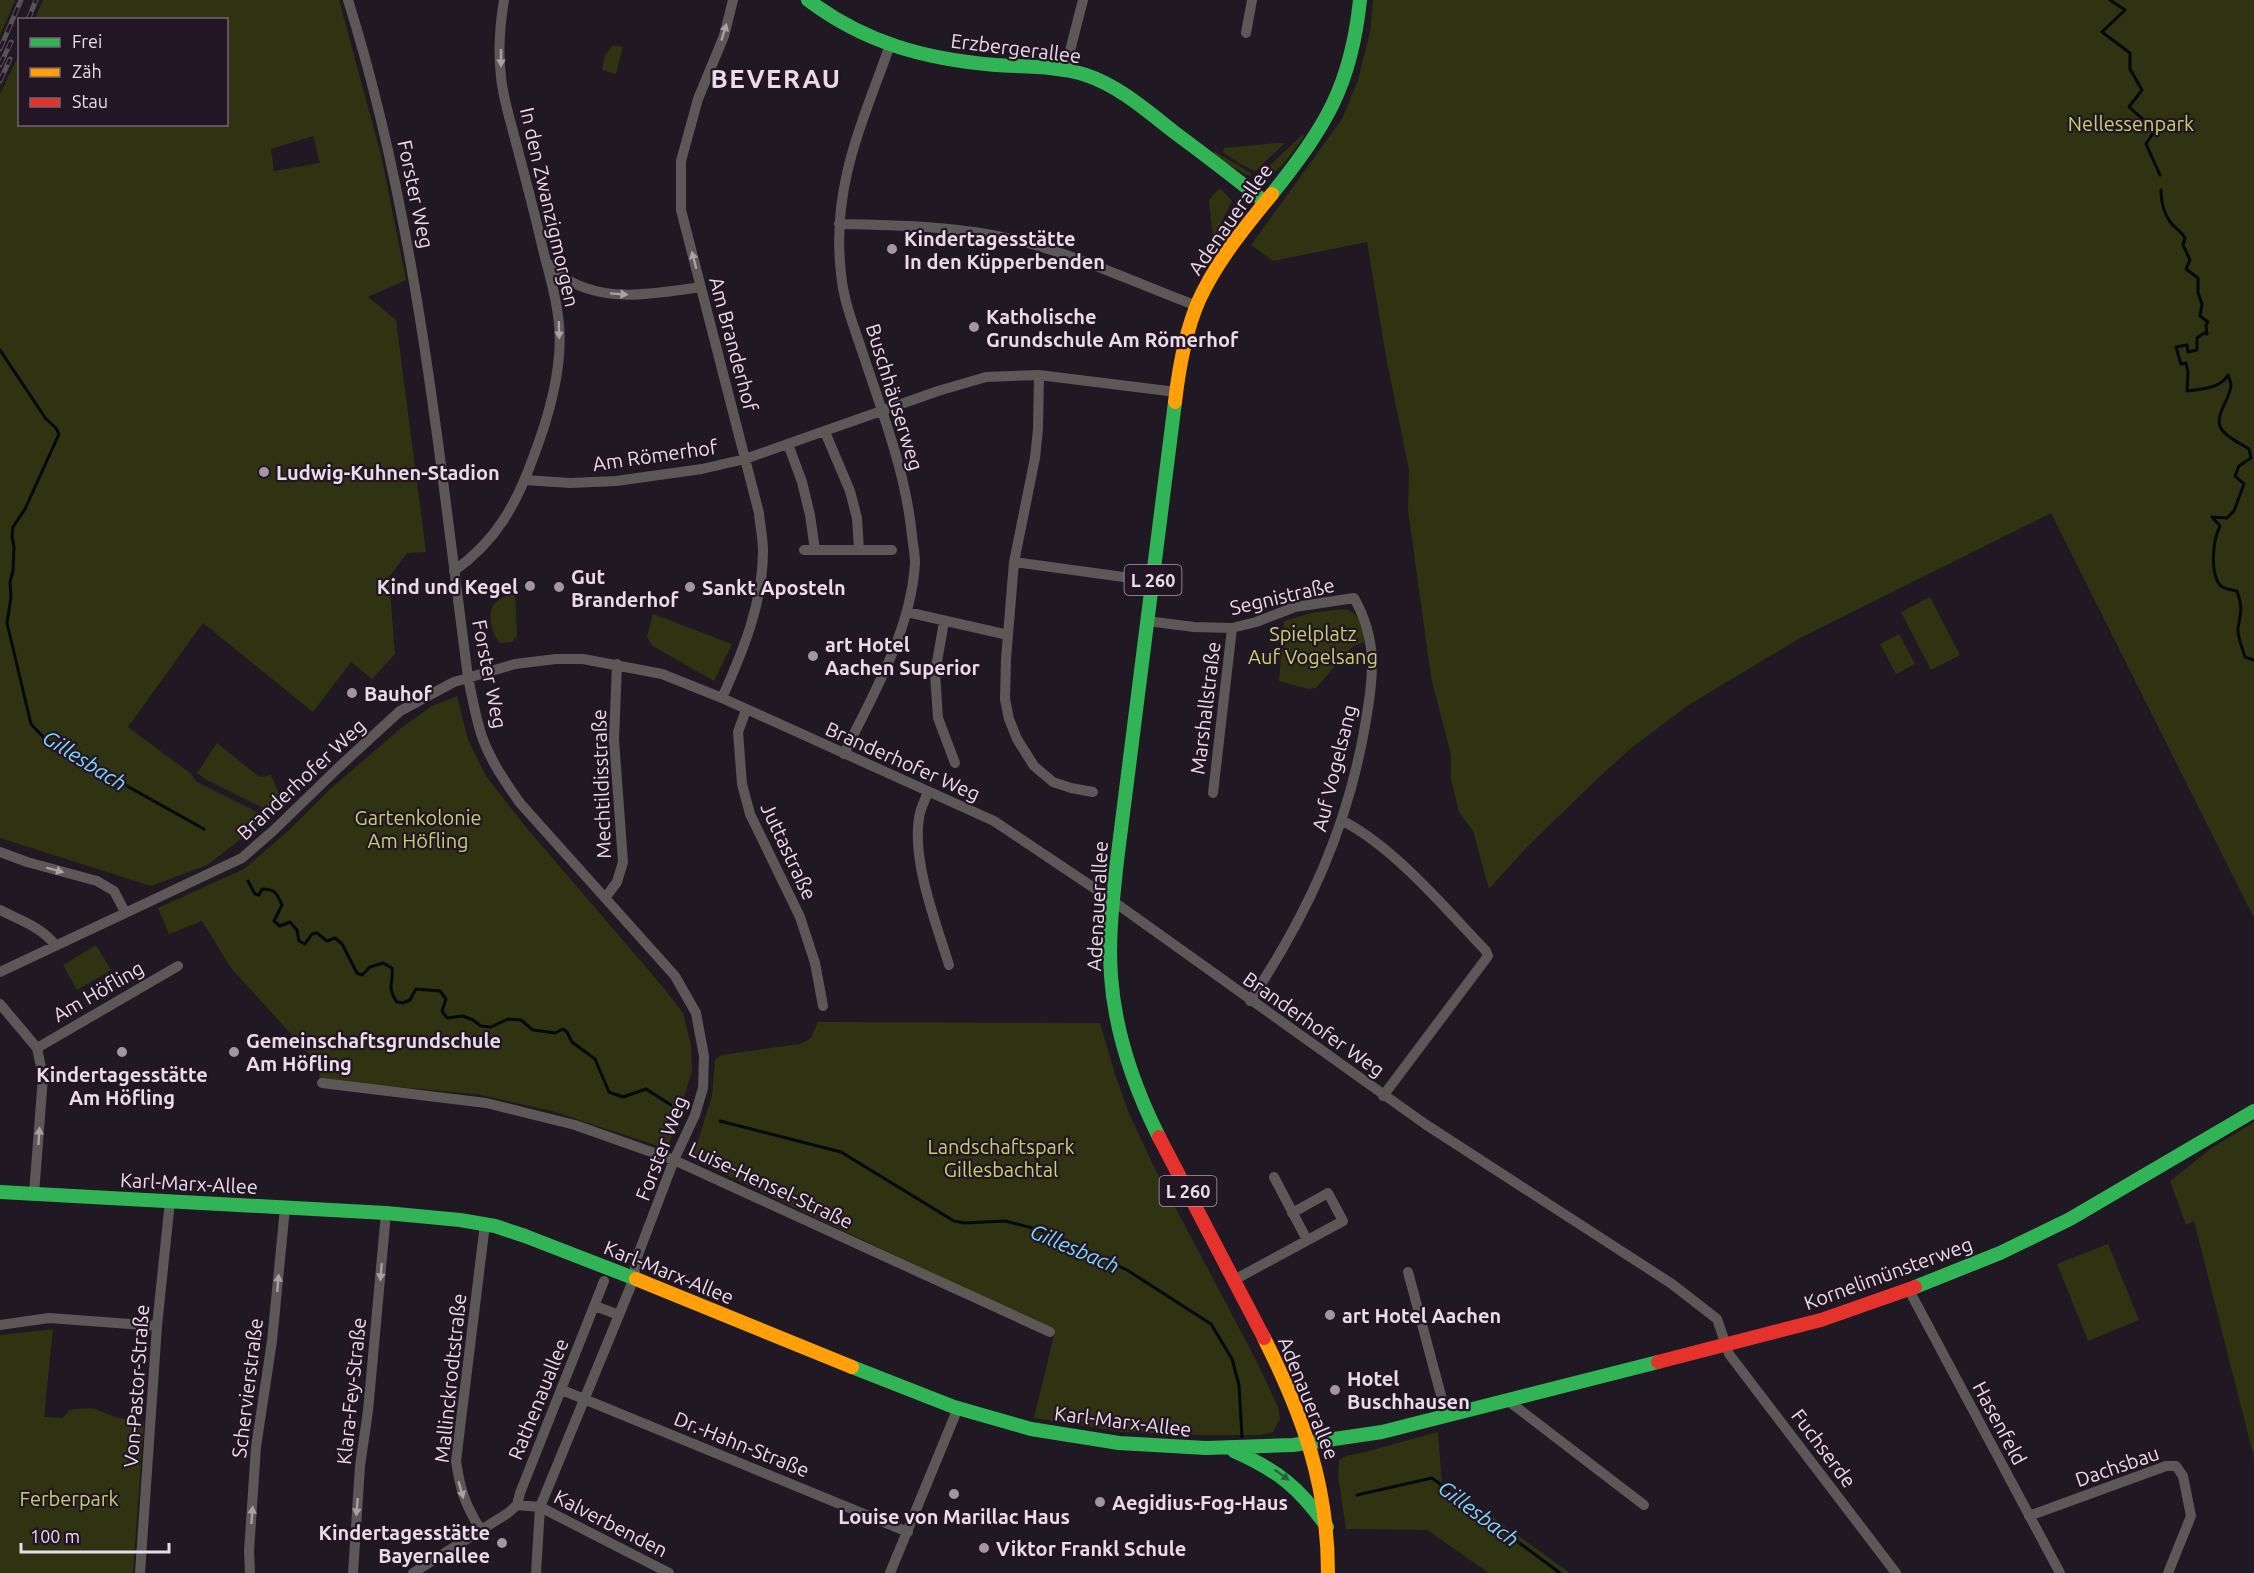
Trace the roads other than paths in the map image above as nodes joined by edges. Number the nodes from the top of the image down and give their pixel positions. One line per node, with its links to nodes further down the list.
1 (348, 0): 26 (street, Forster Weg)
2 (504, 0): 13 (street, In den Zwanzigmorgen, one-way to 13)
3 (733, 0): 14 (street, Am Branderhof, one-way to 3)
4 (809, 0): 9 (street, Erzbergerallee)
5 (1083, 0): 10 (street)
6 (1252, 0): 8 (street)
7 (1360, 0): 11 (street, Adenauerallee / L 260)
8 (1246, 33)
9 (890, 45): 10 (street, Erzbergerallee); 12 (street, Buschhäuserweg)
10 (1065, 70): 11 (street, Erzbergerallee)
11 (1265, 202): 15 (street, Adenauerallee / L 260)
12 (839, 224): 15 (street); 18 (street, Buschhäuserweg)
13 (548, 263): 14 (street, one-way to 14); 22 (street, In den Zwanzigmorgen, one-way to 22)
14 (701, 287): 21 (street, Am Branderhof)
15 (1197, 306): 17 (street, Adenauerallee / L 260)
16 (1039, 375): 17 (street, Am Römerhof); 18 (street, Am Römerhof); 25 (street)
17 (1176, 392): 27 (street, Adenauerallee / L 260)
18 (882, 412): 19 (street, Am Römerhof); 29 (street, Buschhäuserweg)
19 (825, 432): 20 (street, Am Römerhof); 24 (street)
20 (788, 444): 21 (street, Am Römerhof); 24 (street)
21 (745, 459): 22 (street, Am Römerhof); 36 (street, Am Branderhof)
22 (525, 480): 26 (street, In den Zwanzigmorgen)
23 (892, 549): 24 (street)
24 (859, 550)
25 (1014, 562): 27 (street); 33 (street)
26 (454, 572): 35 (street, Forster Weg)
27 (1153, 581): 30 (street, Adenauerallee / L 260)
28 (1354, 598): 32 (street, Segnistraße); 43 (street, Auf Vogelsang)
29 (907, 612): 31 (street); 38 (street, Buschhäuserweg)
30 (1147, 621): 32 (street, Segnistraße); 46 (street, Adenauerallee / L 260)
31 (944, 622): 33 (street); 39 (street)
32 (1232, 627): 42 (street, Marshallstraße)
33 (1008, 635): 41 (street)
34 (617, 664): 35 (street, Branderhofer Weg); 36 (street, Branderhofer Weg); 45 (street, Mechtildisstraße)
35 (468, 676): 45 (street, Forster Weg); 48 (street, Branderhofer Weg)
36 (722, 698): 37 (street, Branderhofer Weg)
37 (746, 710): 38 (street, Branderhofer Weg); 55 (street, Juttastraße)
38 (844, 754): 40 (street, Branderhofer Weg)
39 (956, 764)
40 (928, 792): 46 (street, Branderhofer Weg); 50 (street)
41 (1092, 792)
42 (1212, 793)
43 (1343, 821): 53 (street, Auf Vogelsang); 58 (street)
44 (0, 852): 48 (street, one-way to 48)
45 (605, 898): 60 (street, Forster Weg)
46 (1113, 901): 53 (street, Branderhofer Weg); 72 (street, Adenauerallee / L 260)
47 (0, 910): 49 (street)
48 (125, 912): 49 (street, Branderhofer Weg)
49 (55, 945): 52 (street, Branderhofer Weg)
50 (949, 965)
51 (178, 966): 56 (street, Am Höfling)
52 (0, 972)
53 (1250, 1001): 58 (street, Branderhofer Weg)
54 (0, 1004): 56 (street)
55 (823, 1006)
56 (37, 1048): 63 (street, one-way to 56)
57 (322, 1083): 60 (street, Luise-Hensel-Straße)
58 (1383, 1096): 80 (street, Branderhofer Weg)
59 (2254, 1111): 74 (street, Kornelimünsterweg)
60 (674, 1160): 71 (street, Forster Weg); 79 (street, Luise-Hensel-Straße)
61 (1274, 1178): 67 (street)
62 (0, 1192): 63 (street, Karl-Marx-Allee)
63 (34, 1194): 64 (street, Karl-Marx-Allee)
64 (170, 1201): 65 (street, Karl-Marx-Allee); 78 (street, Von-Pastor-Straße)
65 (285, 1208): 66 (street, Karl-Marx-Allee); 96 (street, Schervierstraße, one-way to 65)
66 (387, 1213): 68 (street, Karl-Marx-Allee); 97 (street, Klara-Fey-Straße, one-way to 97)
67 (1292, 1213): 69 (street); 69 (street)
68 (485, 1224): 71 (street, Karl-Marx-Allee); 93 (street, Mallinckrodtstraße, one-way to 93)
69 (1307, 1240): 72 (street)
70 (1408, 1272): 85 (street)
71 (634, 1278): 76 (street); 84 (street, Karl-Marx-Allee)
72 (1234, 1280): 86 (street, Adenauerallee / L 260)
73 (604, 1281): 75 (street, Rathenauallee)
74 (1909, 1290): 80 (street, Kornelimünsterweg); 91 (street, Hasenfeld)
75 (595, 1306): 76 (street); 81 (street, Rathenauallee)
76 (619, 1316): 82 (street)
77 (0, 1325): 78 (street)
78 (158, 1326): 95 (street, Von-Pastor-Straße)
79 (1050, 1332)
80 (1725, 1345): 83 (street, Kornelimünsterweg); 103 (street, Fuchserde)
81 (562, 1390): 82 (street, Dr.-Hahn-Straße); 88 (street, Rathenauallee)
82 (585, 1399): 90 (street); 94 (street, Dr.-Hahn-Straße)
83 (1507, 1400): 85 (street, Kornelimünsterweg); 89 (street)
84 (958, 1408): 87 (street, Karl-Marx-Allee); 94 (street)
85 (1446, 1414): 86 (street, Kornelimünsterweg)
86 (1309, 1443): 87 (street, Karl-Marx-Allee); 92 (street, Adenauerallee / L 260)
87 (1230, 1449): 92 (street, one-way to 92)
88 (517, 1505): 90 (street, Kalverbenden); 93 (street)
89 (1644, 1505)
90 (540, 1507): 99 (street); 100 (street, Kalverbenden)
91 (2029, 1516): 104 (street, Hasenfeld); 105 (street, Dachsbau)
92 (1327, 1527): 102 (street, Adenauerallee / L 260)
93 (481, 1530): 98 (street)
94 (908, 1532): 101 (street)
95 (140, 1573)
96 (250, 1573)
97 (354, 1573)
98 (413, 1573)
99 (536, 1573)
100 (669, 1573)
101 (890, 1573)
102 (1328, 1573)
103 (1896, 1573)
104 (2060, 1573)
105 (2168, 1573)

